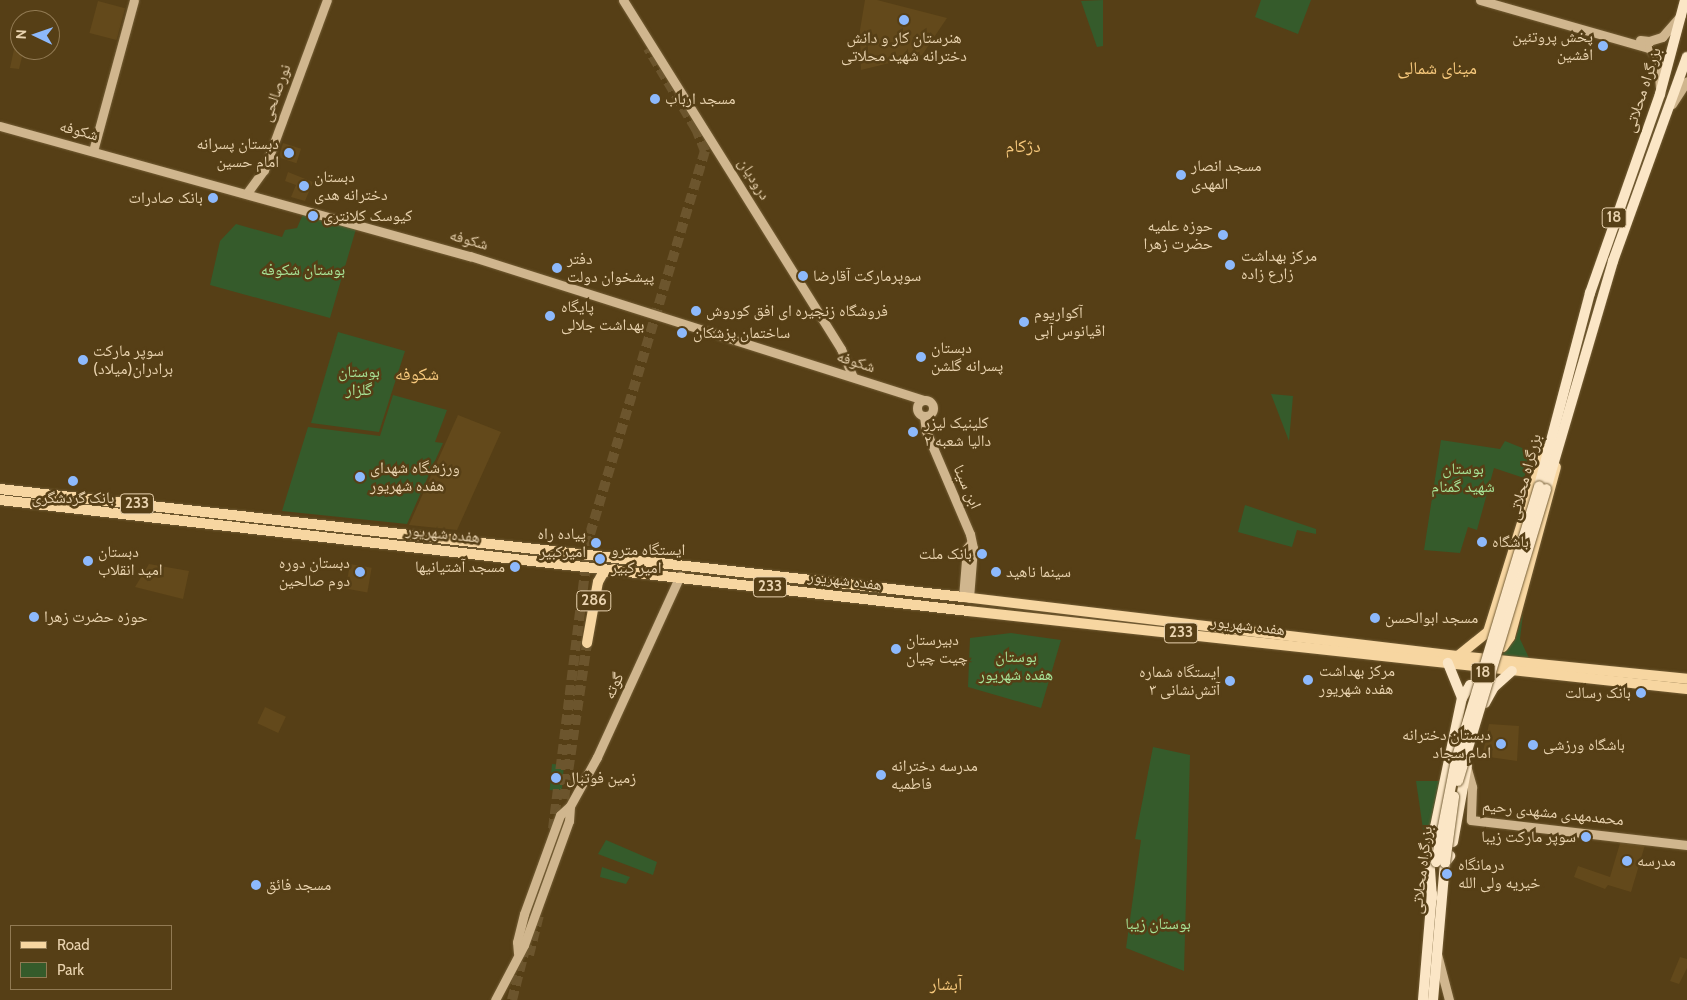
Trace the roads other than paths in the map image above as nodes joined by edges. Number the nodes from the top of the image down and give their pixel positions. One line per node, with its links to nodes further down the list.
1 (134, 0): 13 (main road)
2 (327, 0): 14 (main road, نورصالحی)
3 (623, 0): 15 (main road, درودیان)
4 (1480, 0): 7 (main road)
5 (1685, 0): 6 (highway, بزرگراه محلاتی / 18)
6 (1684, 12): 7 (main road); 10 (highway, بزرگراه محلاتی / 18)
7 (1629, 40): 10 (main road)
8 (1687, 57): 11 (highway, بزرگراه محلاتی / 18)
9 (1687, 81): 11 (main road)
10 (1660, 94): 17 (highway, بزرگراه محلاتی / 18)
11 (1666, 115): 17 (highway, بزرگراه محلاتی / 18)
12 (0, 126): 13 (main road, شکوفه)
13 (93, 151): 14 (main road, شکوفه)
14 (247, 193): 15 (main road, شکوفه)
15 (853, 377): 16 (main road, شکوفه)
16 (924, 400): 24 (main road, ابن سینا)
17 (1558, 431): 26 (main road); 26 (main road); 38 (highway, بزرگراه محلاتی / 18, bridge)
18 (0, 489): 20 (main road, هفده شهریور / 233)
19 (0, 500): 21 (main road, هفده شهریور / 233)
20 (274, 518): 21 (main road); 24 (main road, هفده شهریور / 233)
21 (271, 532): 22 (main road, هفده شهریور / 233)
22 (615, 568): 23 (main road, هفده شهریور / 233); 27 (main road, 286)
23 (680, 576): 25 (main road, هفده شهریور / 233); 36 (main road, گوته)
24 (966, 597): 25 (main road); 28 (main road, هفده شهریور / 233)
25 (968, 611): 29 (main road, هفده شهریور / 233)
26 (1488, 632): 28 (main road)
27 (587, 643)
28 (1458, 656): 31 (main road, هفده شهریور / 233)
29 (1448, 663): 30 (main road, هفده شهریور / 233); 34 (highway)
30 (1512, 671): 32 (main road, هفده شهریور / 233); 33 (highway)
31 (1687, 679)
32 (1687, 689)
33 (1488, 694): 34 (highway); 35 (highway)
34 (1462, 698): 39 (highway)
35 (1466, 767): 37 (main road, محمدمهدی مشهدی رحیم); 38 (highway)
36 (570, 806): 40 (main road, گوته); 41 (main road, گوته)
37 (1687, 845)
38 (1440, 863): 39 (highway, بزرگراه محلاتی / 18); 42 (highway, بزرگراه محلاتی / 18)
39 (1432, 898): 45 (highway, بزرگراه محلاتی / 18)
40 (522, 922): 41 (main road); 43 (main road, گوته)
41 (532, 924): 43 (main road, گوته)
42 (1436, 952): 46 (highway, بزرگراه محلاتی / 18); 47 (main road)
43 (518, 953): 44 (main road, گوته)
44 (495, 1000)
45 (1424, 1000)
46 (1433, 1000)
47 (1449, 1000)

